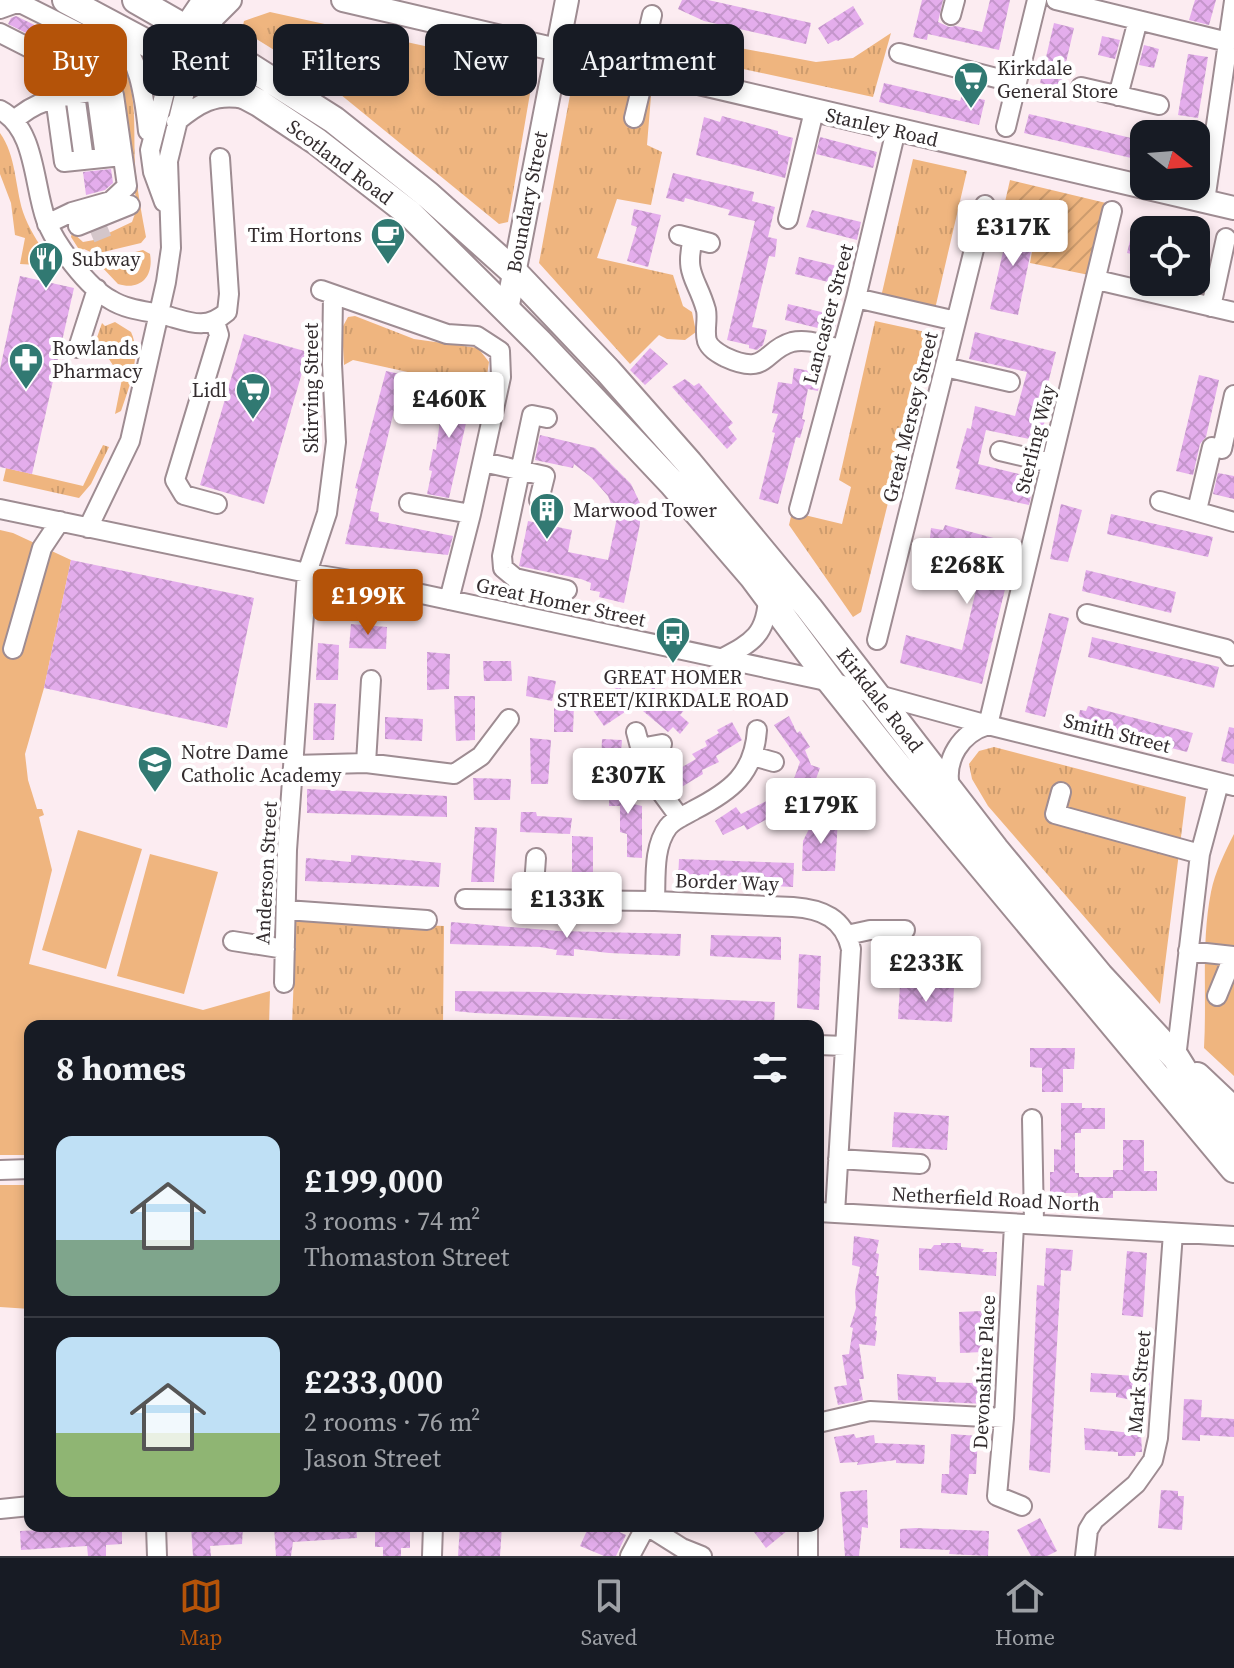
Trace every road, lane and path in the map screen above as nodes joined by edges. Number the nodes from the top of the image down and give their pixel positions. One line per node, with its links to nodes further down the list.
1 (66, 0): 14 (highway, Scotland Road)
2 (136, 0): 15 (highway, Scotland Road)
3 (204, 0): 16 (main road)
4 (230, 0): 17 (main road)
5 (343, 0): 10 (main road, Stanley Road)
6 (567, 0): 18 (main road, Boundary Street)
7 (1037, 0): 27 (street)
8 (1056, 0): 13 (street)
9 (1234, 1): 22 (street)
10 (375, 4): 23 (main road, Stanley Road)
11 (0, 9): 20 (street)
12 (652, 15): 19 (street)
13 (1138, 20): 22 (street); 37 (street)
14 (110, 23): 21 (highway, Scotland Road); 47 (street)
15 (179, 24)
16 (197, 24)
17 (205, 24)
18 (562, 24)
19 (650, 24)
20 (0, 33)
21 (143, 41)
22 (1228, 42): 52 (street)
23 (553, 50)
24 (899, 53): 27 (street)
25 (553, 71): 62 (main road, Boundary Street)
26 (257, 72): 62 (highway, Scotland Road)
27 (1016, 83): 45 (street)
28 (1081, 87): 37 (street)
29 (744, 95): 41 (main road, Stanley Road)
30 (62, 96): 38 (street)
31 (75, 96): 50 (street)
32 (114, 96): 48 (street)
33 (170, 96): 47 (street)
34 (179, 96): 44 (street)
35 (246, 96): 39 (highway, Scotland Road)
36 (638, 96): 43 (street)
37 (1118, 96): 40 (street)
38 (55, 97): 42 (street); 50 (street)
39 (259, 103): 44 (street); 67 (highway, Scotland Road)
40 (1159, 105)
41 (814, 111): 46 (main road, Stanley Road); 56 (street)
42 (7, 115): 58 (street)
43 (634, 118)
44 (176, 122): 57 (street)
45 (1006, 127)
46 (896, 130): 52 (main road, Stanley Road); 65 (street, Lancaster Street)
47 (150, 150): 57 (street)
48 (114, 156): 50 (street); 51 (street)
49 (220, 158): 71 (street)
50 (84, 160)
51 (128, 195): 58 (street); 59 (street)
52 (1205, 201): 54 (main road, Stanley Road)
53 (985, 205): 70 (street, Great Mersey Street)
54 (1234, 208)
55 (1112, 211): 63 (street, Sterling Way)
56 (788, 219)
57 (170, 220): 69 (street)
58 (47, 224): 64 (street)
59 (115, 224)
60 (1226, 238): 66 (street)
61 (694, 239): 73 (street)
62 (513, 271): 67 (main road, Boundary Street); 104 (highway, Kirkdale Road)
63 (1097, 280): 66 (street); 80 (street, Sterling Way)
64 (97, 289): 69 (street); 72 (street)
65 (856, 298): 70 (street); 73 (street, Lancaster Street)
66 (1211, 307): 68 (street)
67 (507, 310): 95 (highway, Kirkdale Road)
68 (1234, 312)
69 (158, 314): 71 (street); 92 (street)
70 (956, 321): 74 (street, Great Mersey Street)
71 (215, 322): 85 (street)
72 (78, 348)
73 (841, 349): 87 (street, Lancaster Street)
74 (945, 367): 75 (street); 98 (street, Great Mersey Street)
75 (1010, 382)
76 (1234, 395): 88 (street)
77 (547, 418): 81 (street)
78 (1000, 451): 80 (street)
79 (483, 462): 81 (street); 89 (street); 93 (street, Skirving Street)
80 (1051, 463): 106 (street, Sterling Way)
81 (519, 470): 82 (street); 94 (street)
82 (539, 500)
83 (1160, 501): 88 (street)
84 (409, 503): 89 (street)
85 (217, 504)
86 (0, 509): 90 (street, Great Homer Street)
87 (799, 509)
88 (1197, 510): 91 (street)
89 (471, 514): 96 (street)
90 (60, 521): 92 (street, Great Homer Street); 99 (street)
91 (1234, 522)
92 (88, 528): 93 (street, Great Homer Street)
93 (307, 573): 96 (street, Great Homer Street); 112 (street, Anderson Street)
94 (567, 590)
95 (768, 596): 101 (street); 103 (highway, Kirkdale Road)
96 (449, 600): 101 (street, Great Homer Street)
97 (1087, 614): 100 (street)
98 (877, 640)
99 (13, 649)
100 (1231, 656)
101 (719, 660): 103 (street, Great Homer Street)
102 (371, 680): 111 (street)
103 (831, 682): 104 (street, Great Homer Street); 141 (highway, Kirkdale Road)
104 (877, 695): 106 (street, Smith Street); 114 (highway, Kirkdale Road)
105 (509, 719): 111 (street)
106 (988, 725): 113 (street, Smith Street); 114 (street)
107 (757, 730): 109 (street)
108 (662, 744): 116 (street)
109 (753, 756): 110 (street); 116 (street)
110 (774, 762)
111 (366, 763): 112 (street)
112 (294, 765): 122 (street, Anderson Street)
113 (1226, 784): 117 (street)
114 (950, 788): 134 (highway, Kirkdale Road)
115 (1061, 792): 117 (street)
116 (680, 818): 121 (street)
117 (1200, 854): 128 (street)
118 (536, 858): 120 (street)
119 (465, 899): 120 (street, Border Way)
120 (533, 899): 121 (street, Border Way)
121 (655, 901): 126 (street, Border Way)
122 (286, 910): 123 (street); 127 (street, Anderson Street)
123 (427, 920)
124 (905, 930): 126 (street)
125 (233, 941): 127 (street)
126 (849, 942): 133 (street)
127 (285, 949): 130 (street, Anderson Street)
128 (1188, 951): 129 (street); 134 (street)
129 (1234, 957): 131 (street)
130 (284, 983)
131 (1217, 996)
132 (824, 1045): 133 (street)
133 (845, 1046): 138 (street)
134 (1176, 1058): 135 (highway); 137 (highway, Kirkdale Road)
135 (1234, 1111)
136 (1032, 1119): 144 (street)
137 (1234, 1139)
138 (838, 1159): 139 (street); 143 (street)
139 (920, 1164)
140 (24, 1169): 142 (street)
141 (1234, 1169)
142 (0, 1170)
143 (826, 1212): 145 (street, Netherfield Road North)
144 (1034, 1222): 145 (street, Netherfield Road North); 146 (street, Netherfield Road North)
145 (1014, 1225): 148 (street, Devonshire Place)
146 (1173, 1233): 147 (street, Netherfield Road North); 163 (street, Mark Street)
147 (1232, 1238)
148 (1004, 1418): 149 (street); 150 (street, Devonshire Place)
149 (824, 1422)
150 (1022, 1506)
151 (24, 1507): 152 (street)
152 (0, 1509)
153 (156, 1532): 158 (street)
154 (433, 1532): 159 (street)
155 (643, 1532): 160 (street)
156 (656, 1532): 161 (street)
157 (808, 1532): 162 (street)
158 (157, 1556)
159 (432, 1556)
160 (630, 1556)
161 (702, 1556)
162 (808, 1556)
163 (1085, 1556)

